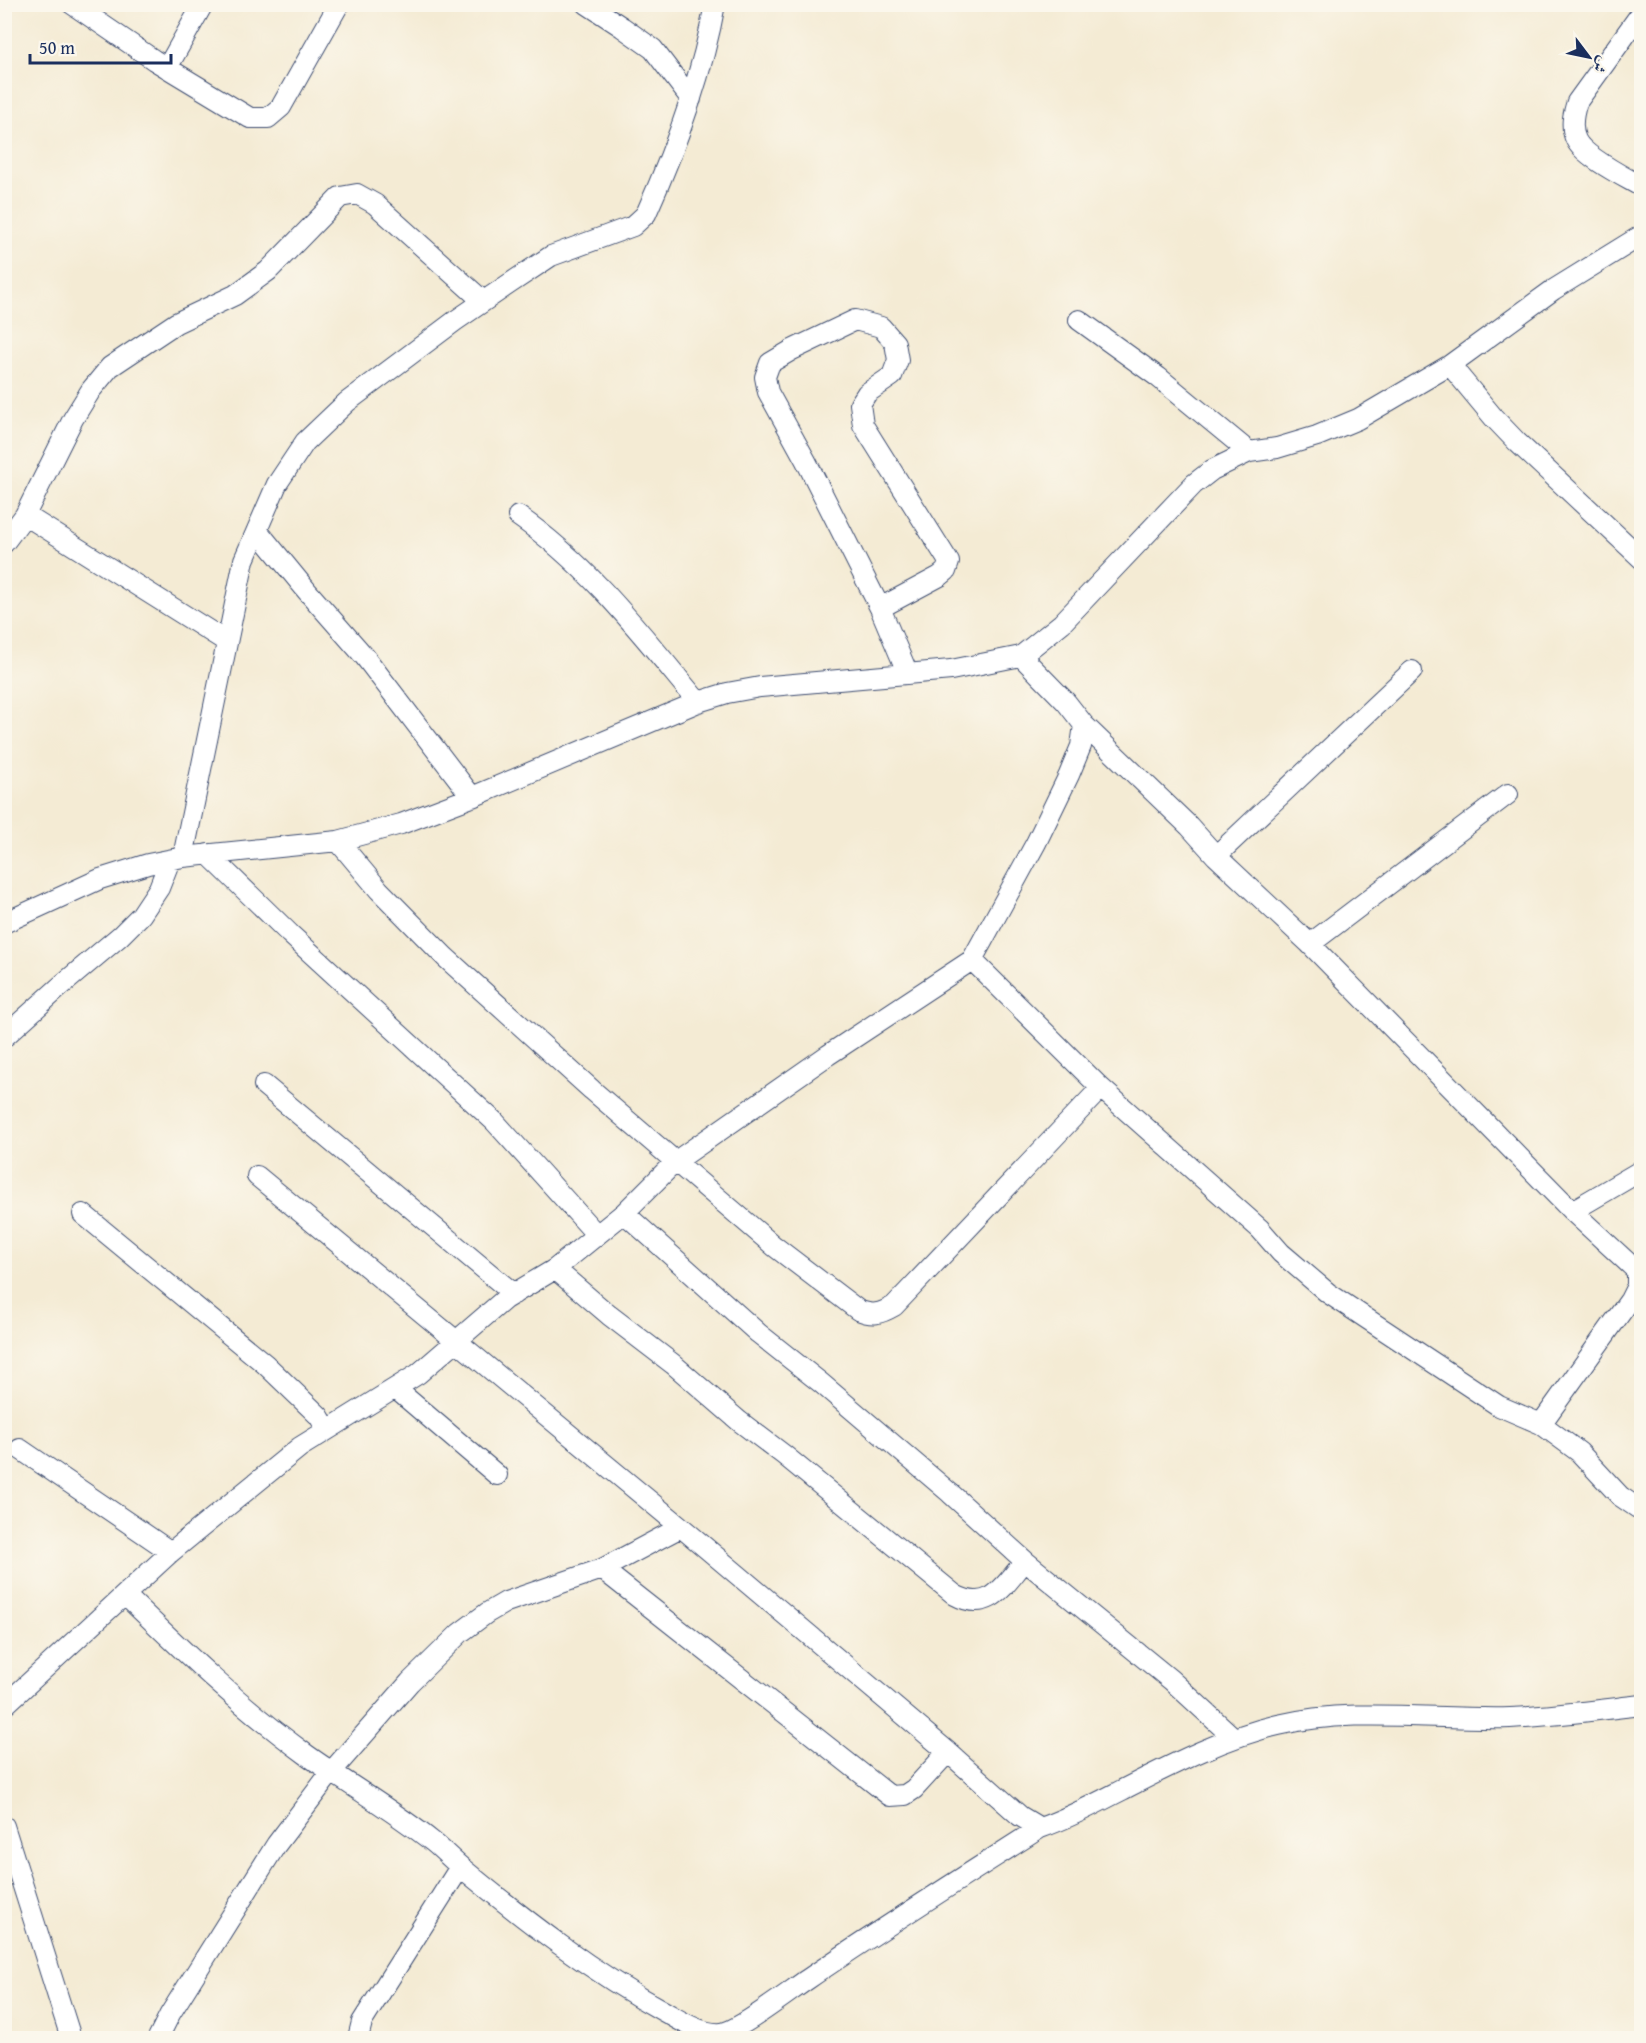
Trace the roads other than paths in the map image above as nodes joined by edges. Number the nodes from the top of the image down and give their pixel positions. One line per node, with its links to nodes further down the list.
1 (72, 4): 7 (street)
2 (203, 4): 7 (street)
3 (339, 4): 7 (street)
4 (587, 4): 8 (street)
5 (715, 4): 8 (street)
6 (1641, 12): 9 (street)
7 (167, 68)
8 (691, 99): 11 (street)
9 (1641, 187)
10 (1641, 235): 13 (street)
11 (483, 301): 15 (street); 17 (street)
12 (1080, 320): 14 (street)
13 (1450, 365): 14 (street); 19 (street)
14 (1249, 452): 22 (street)
15 (25, 515): 18 (street); 21 (street)
16 (518, 516): 25 (street)
17 (257, 530): 21 (street); 28 (street)
18 (4, 543)
19 (1641, 559)
20 (880, 608): 20 (street); 24 (street)
21 (227, 642): 32 (street)
22 (1021, 656): 24 (street); 26 (street)
23 (1412, 671): 31 (street)
24 (908, 674): 25 (street)
25 (698, 702): 28 (street)
26 (1084, 725): 31 (street); 35 (street)
27 (1508, 794): 34 (street)
28 (472, 797): 29 (street)
29 (338, 841): 30 (street); 39 (street)
30 (208, 854): 32 (street); 45 (street)
31 (1216, 856): 34 (street)
32 (177, 858): 33 (street); 36 (street)
33 (4, 923)
34 (1310, 945): 42 (street)
35 (972, 960): 38 (street); 39 (street)
36 (4, 1037)
37 (264, 1085): 47 (street)
38 (1101, 1088): 39 (street); 50 (street)
39 (676, 1161): 43 (street)
40 (1641, 1170): 42 (street)
41 (257, 1176): 48 (street)
42 (1572, 1211): 50 (street)
43 (624, 1213): 45 (street); 57 (street)
44 (83, 1214): 51 (street)
45 (597, 1235): 46 (street)
46 (555, 1269): 47 (street); 57 (street)
47 (514, 1294): 48 (street)
48 (456, 1340): 49 (street); 55 (street)
49 (396, 1389): 51 (street); 53 (street)
50 (1540, 1424): 54 (street)
51 (327, 1430): 56 (street)
52 (20, 1449): 56 (street)
53 (497, 1475)
54 (1641, 1511)
55 (681, 1527): 58 (street); 63 (street)
56 (171, 1552): 59 (street)
57 (1025, 1561): 62 (street)
58 (602, 1569): 63 (street); 64 (street)
59 (125, 1595): 60 (street); 64 (street)
60 (4, 1706)
61 (1641, 1706): 62 (street)
62 (1234, 1738): 66 (street)
63 (948, 1752): 66 (street)
64 (332, 1771): 67 (street); 69 (street)
65 (4, 1826): 68 (street)
66 (1040, 1828): 67 (street)
67 (460, 1867): 70 (street)
68 (71, 2038)
69 (158, 2038)
70 (358, 2038)

